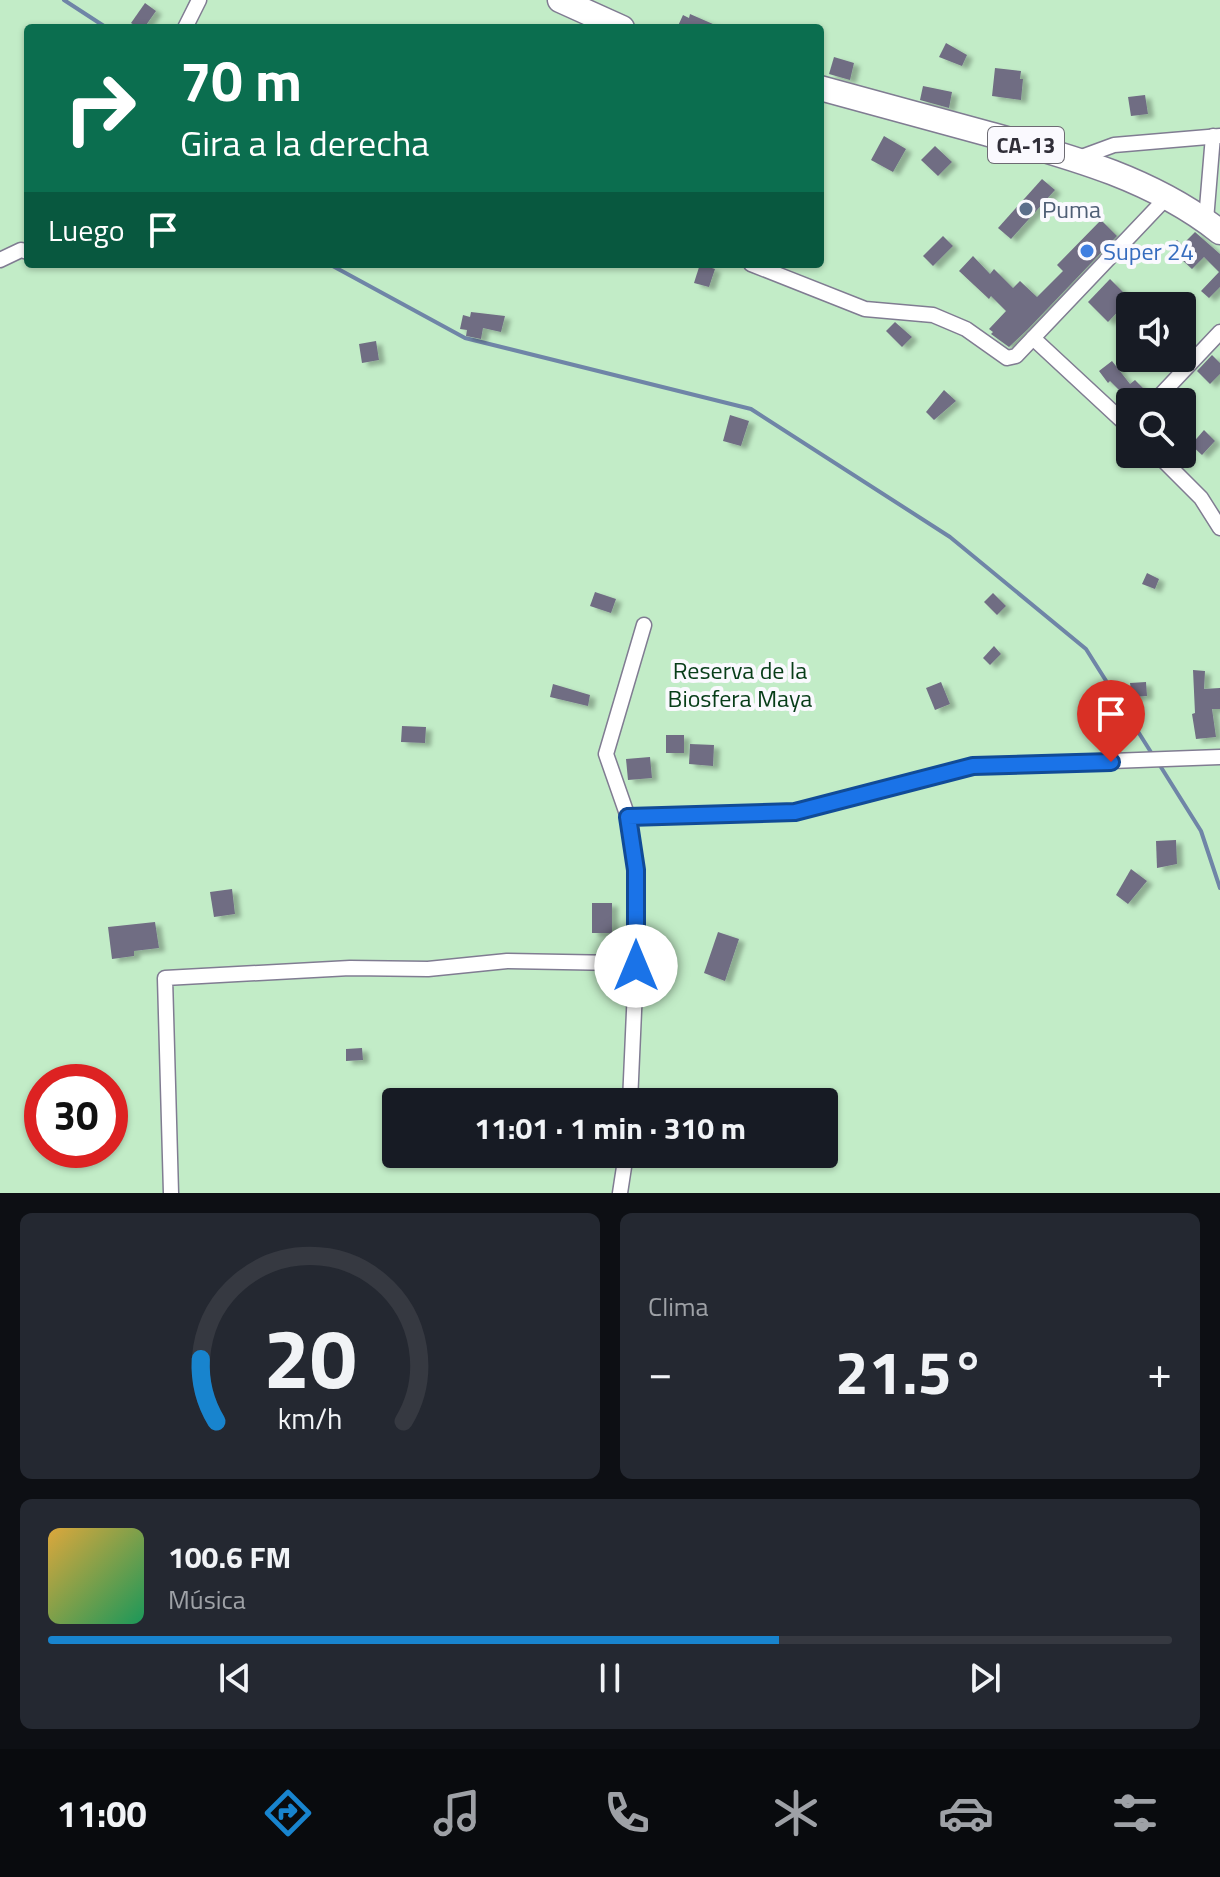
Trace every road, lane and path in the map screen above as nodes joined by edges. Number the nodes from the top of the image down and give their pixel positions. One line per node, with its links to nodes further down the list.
1 (199, 0): 3 (street)
2 (560, 0): 4 (highway)
3 (187, 24)
4 (613, 24)
5 (824, 89): 7 (highway, CA-13)
6 (1217, 136): 7 (street); 9 (street)
7 (1075, 160): 8 (highway, CA-13)
8 (1168, 196): 9 (highway, CA-13); 14 (street)
9 (1213, 226)
10 (24, 251): 11 (street)
11 (0, 260)
12 (761, 268): 14 (street)
13 (1220, 332): 15 (street)
14 (1033, 338): 16 (street)
15 (1167, 388)
16 (1116, 415)
17 (1171, 468): 18 (street)
18 (1220, 528)
19 (644, 625): 21 (street)
20 (1220, 757): 21 (street)
21 (628, 817): 22 (street)
22 (636, 966): 23 (street); 25 (street)
23 (631, 1088)
24 (624, 1168): 26 (street)
25 (171, 1193)
26 (620, 1193)

